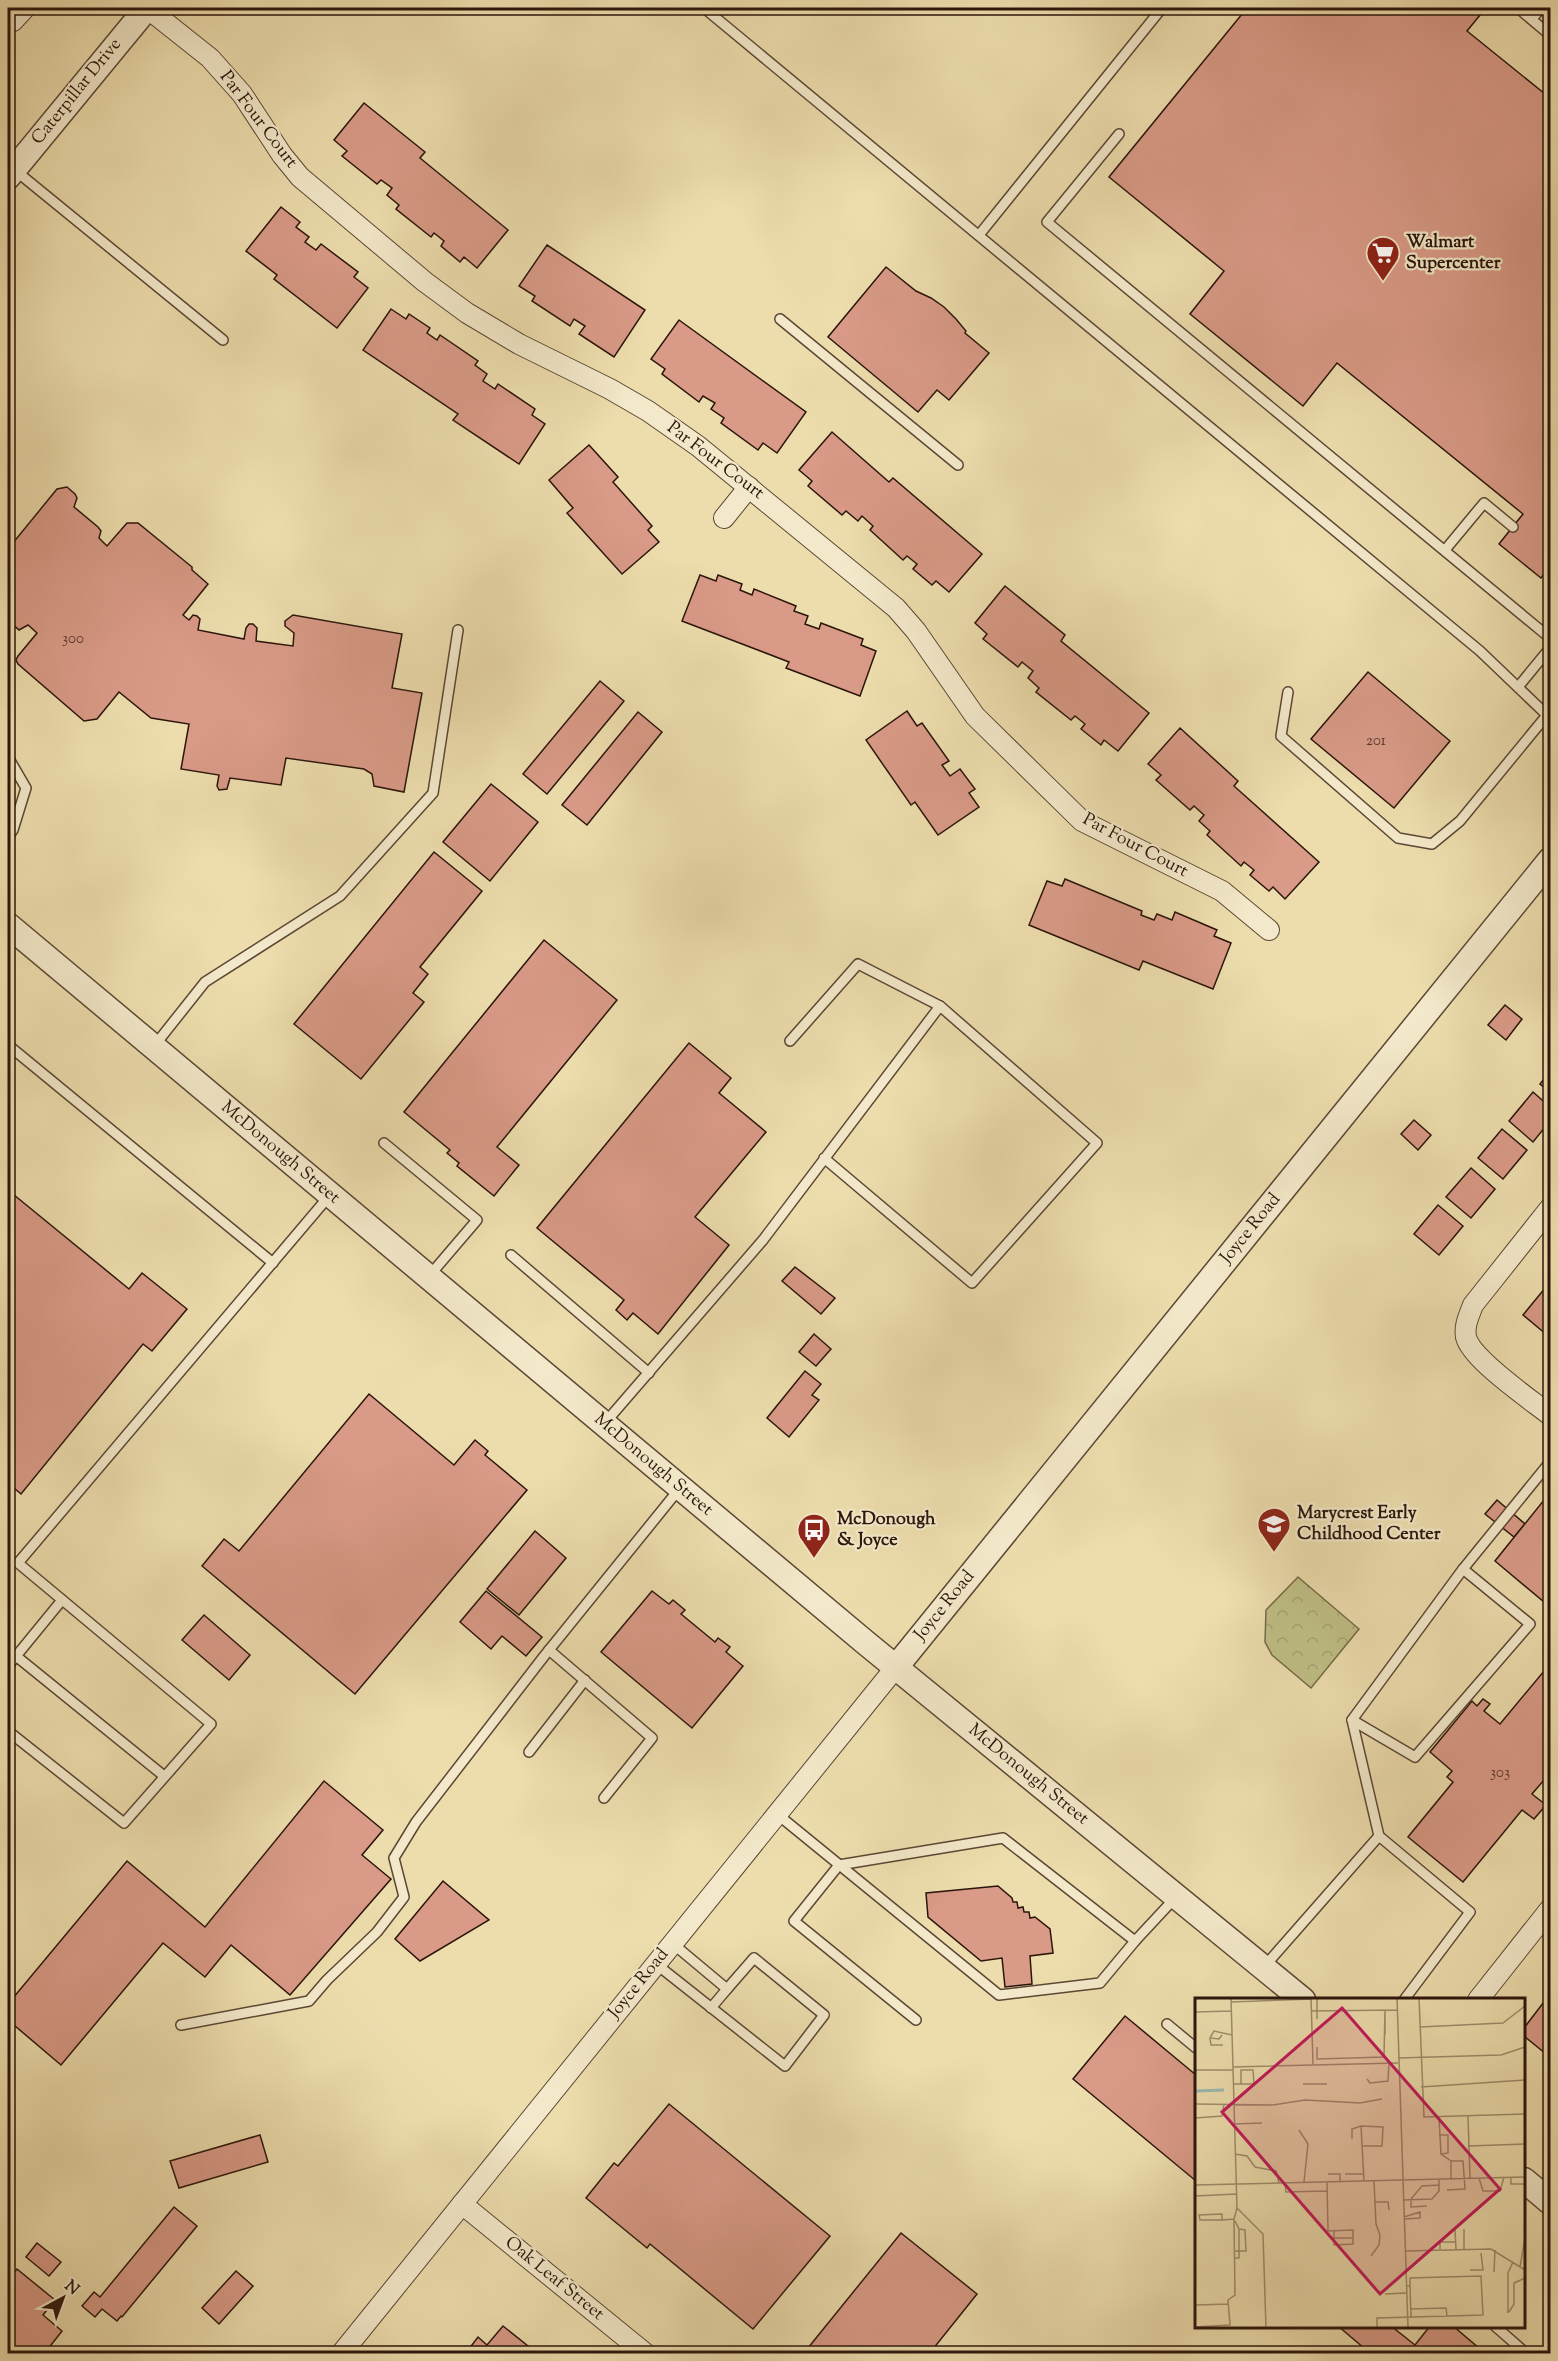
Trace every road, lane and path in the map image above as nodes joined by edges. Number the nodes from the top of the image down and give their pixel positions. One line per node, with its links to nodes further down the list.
1 (25, 8): 8 (street)
2 (147, 8): 11 (street, Caterpillar Drive); 16 (street, Par Four Court)
3 (704, 8): 12 (lane)
4 (1162, 8): 12 (lane)
5 (1518, 8): 7 (lane)
6 (1541, 8): 7 (lane)
7 (1532, 19): 9 (lane)
8 (8, 23)
9 (1551, 35)
10 (1119, 134): 19 (lane)
11 (11, 173): 14 (lane)
12 (980, 234): 23 (lane)
13 (780, 319): 15 (lane)
14 (223, 340)
15 (958, 465)
16 (748, 487): 17 (street); 29 (street, Par Four Court)
17 (724, 518)
18 (1513, 527): 19 (lane)
19 (1445, 550): 21 (lane)
20 (458, 630): 34 (lane)
21 (1551, 638)
22 (1551, 648): 23 (lane)
23 (1518, 687): 25 (lane)
24 (1288, 692): 25 (lane)
25 (1549, 717)
26 (8, 758): 27 (lane)
27 (8, 837)
28 (1551, 860): 52 (street, Joyce Road)
29 (1269, 930)
30 (10, 932): 34 (street, McDonough Street)
31 (940, 1006): 32 (lane); 36 (lane); 36 (lane)
32 (790, 1041)
33 (8, 1045): 40 (lane)
34 (153, 1047): 37 (street, McDonough Street)
35 (384, 1143): 41 (lane)
36 (824, 1158): 42 (lane)
37 (330, 1195): 40 (lane); 41 (street, McDonough Street)
38 (1551, 1208): 43 (street)
39 (511, 1256): 42 (lane)
40 (273, 1263): 48 (lane)
41 (428, 1277): 44 (street, McDonough Street)
42 (649, 1373): 44 (lane)
43 (1551, 1415)
44 (604, 1424): 46 (street, McDonough Street)
45 (1551, 1462): 47 (lane)
46 (681, 1488): 49 (lane); 52 (street, McDonough Street)
47 (1463, 1569): 54 (lane); 54 (lane)
48 (62, 1600): 50 (lane); 57 (lane)
49 (549, 1650): 53 (lane); 75 (lane)
50 (16, 1656): 51 (lane); 57 (lane)
51 (8, 1666)
52 (896, 1667): 59 (street, Joyce Road); 62 (street, McDonough Street)
53 (585, 1680): 56 (lane); 58 (lane)
54 (1352, 1720): 60 (lane)
55 (8, 1731): 57 (lane)
56 (530, 1752)
57 (164, 1776)
58 (604, 1798)
59 (777, 1814): 61 (lane); 65 (street, Joyce Road)
60 (1379, 1836): 67 (lane); 70 (lane)
61 (839, 1865): 64 (lane); 64 (lane); 73 (lane)
62 (1177, 1896): 64 (lane); 67 (street, McDonough Street)
63 (1551, 1909): 71 (street)
64 (1135, 1941)
65 (672, 1943): 66 (street, Joyce Road); 68 (lane)
66 (656, 1964): 72 (lane); 79 (street, Joyce Road)
67 (1264, 1968): 69 (street, McDonough Street)
68 (727, 1989): 72 (lane); 72 (lane)
69 (1301, 1998)
70 (1406, 1998)
71 (1480, 1998)
72 (711, 2008)
73 (916, 2020)
74 (1167, 2024): 76 (lane)
75 (181, 2025)
76 (1195, 2046)
77 (1525, 2181): 78 (street)
78 (1551, 2202)
79 (462, 2205): 81 (street, Joyce Road); 82 (street, Oak Leaf Street)
80 (1497, 2328): 83 (lane)
81 (341, 2354)
82 (646, 2354)
83 (1527, 2354)

